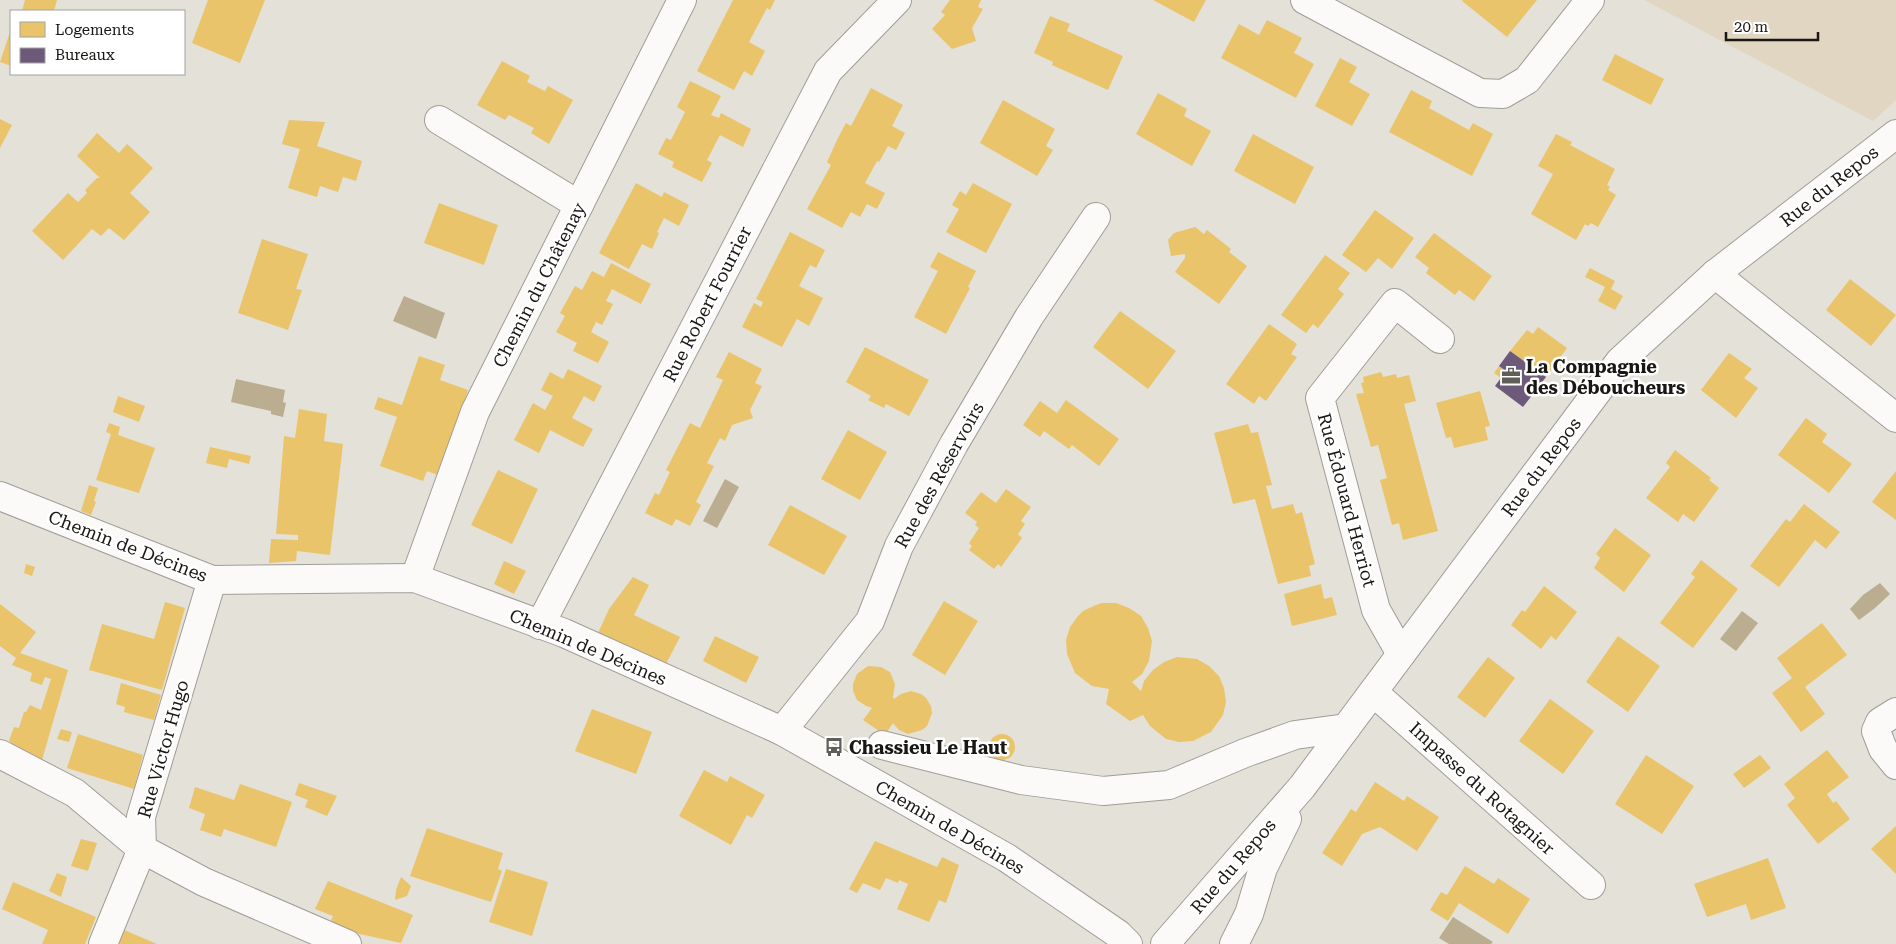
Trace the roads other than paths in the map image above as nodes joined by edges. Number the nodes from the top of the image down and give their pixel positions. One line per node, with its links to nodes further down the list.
1 (682, 0): 7 (street, Chemin du Châtenay)
2 (897, 0): 15 (street, Rue Robert Fourrier)
3 (1305, 0): 4 (street)
4 (1590, 0)
5 (439, 120): 7 (street)
6 (1896, 134): 9 (street, Rue du Repos)
7 (579, 205): 13 (street, Chemin du Châtenay)
8 (1096, 217): 20 (street, Rue des Réservoirs)
9 (1715, 274): 11 (street); 16 (street, Rue du Repos)
10 (1440, 339): 16 (street, Rue Édouard Herriot)
11 (1896, 418)
12 (0, 496): 14 (street, Chemin de Décines)
13 (415, 578): 14 (street, Chemin de Décines); 15 (street, Chemin de Décines)
14 (212, 580): 25 (street, Rue Victor Hugo)
15 (540, 625): 20 (street, Chemin de Décines)
16 (1401, 654): 17 (street, Rue du Repos)
17 (1373, 692): 19 (street, Rue du Repos); 26 (street, Impasse du Rotagnier)
18 (1896, 712): 23 (street)
19 (1346, 728): 21 (street); 24 (street, Rue du Repos)
20 (782, 731): 30 (street, Chemin de Décines)
21 (882, 745)
22 (1, 757): 25 (street)
23 (1896, 765)
24 (1302, 787): 27 (street, Rue du Repos); 31 (street, Rue du Repos)
25 (142, 849): 28 (street, Rue Victor Hugo); 29 (street)
26 (1591, 885)
27 (1249, 914): 32 (street, Rue du Repos); 33 (street, Rue du Repos)
28 (103, 944)
29 (347, 944)
30 (1128, 944)
31 (1165, 944)
32 (1234, 944)
33 (1253, 944)

